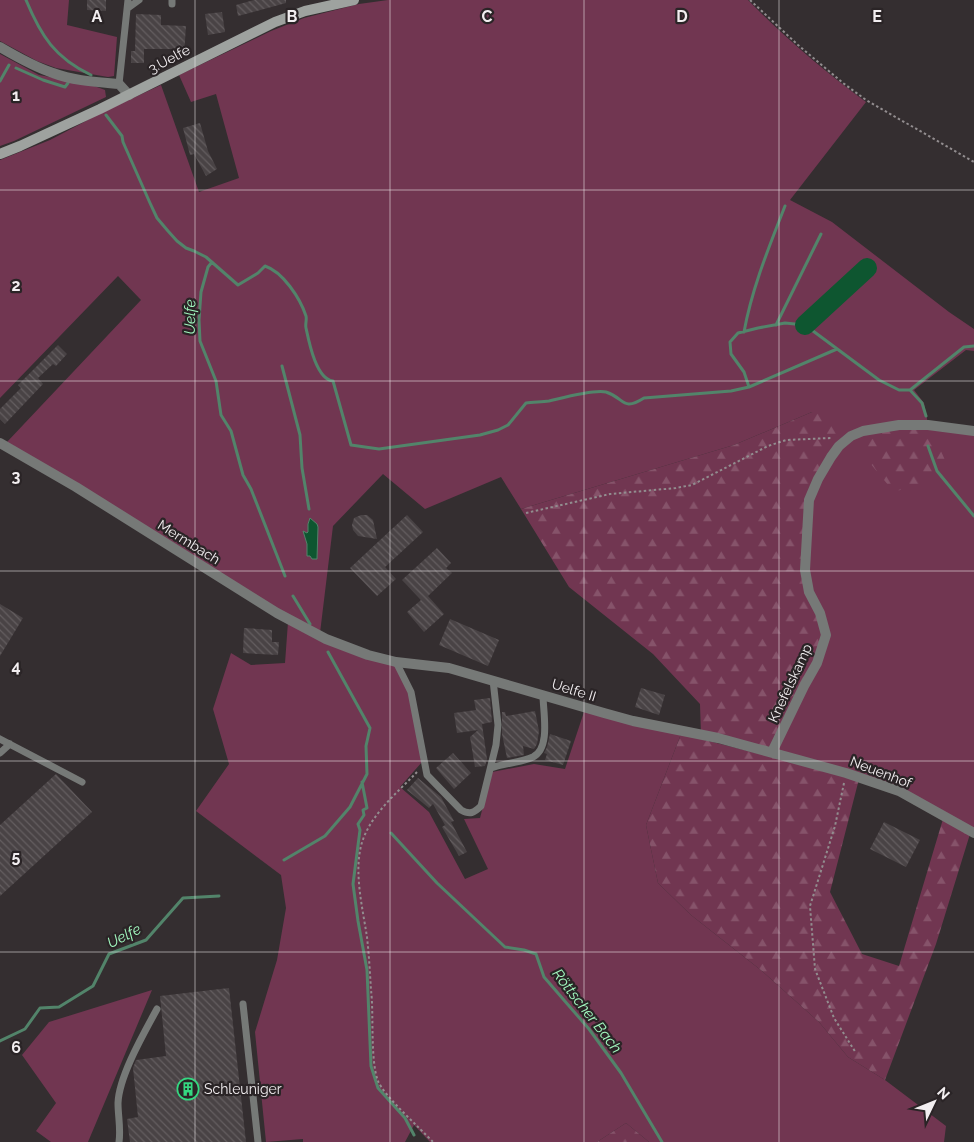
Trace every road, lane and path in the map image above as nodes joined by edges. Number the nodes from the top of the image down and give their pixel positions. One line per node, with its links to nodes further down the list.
1 (128, 0): 5 (lane)
2 (139, 0): 5 (lane)
3 (354, 0): 8 (street, 3.Uelfe)
4 (750, 0): 10 (path)
5 (128, 8): 7 (lane)
6 (0, 47): 7 (street)
7 (119, 84): 8 (street)
8 (129, 95): 9 (street, 3.Uelfe)
9 (0, 154)
10 (974, 162)
11 (974, 431): 12 (street, Knefelskamp)
12 (845, 441): 14 (path); 21 (street, Knefelskamp)
13 (0, 443): 15 (street, Mermbach)
14 (526, 513)
15 (368, 655): 16 (street, Uelfe II)
16 (396, 662): 17 (street, Uelfe II); 23 (lane)
17 (493, 680): 18 (street, Uelfe II); 24 (lane)
18 (543, 695): 21 (street, Uelfe II); 24 (lane)
19 (0, 739): 20 (lane)
20 (10, 744): 22 (lane); 26 (lane)
21 (772, 752): 25 (street, Neuenhof)
22 (0, 753)
23 (425, 763): 24 (lane); 33 (path)
24 (491, 768)
25 (846, 773): 27 (street, Neuenhof); 30 (path)
26 (82, 782)
27 (974, 833)
28 (243, 1004): 32 (lane)
29 (157, 1009): 31 (lane)
30 (856, 1053)
31 (119, 1142)
32 (258, 1142)
33 (433, 1142)

